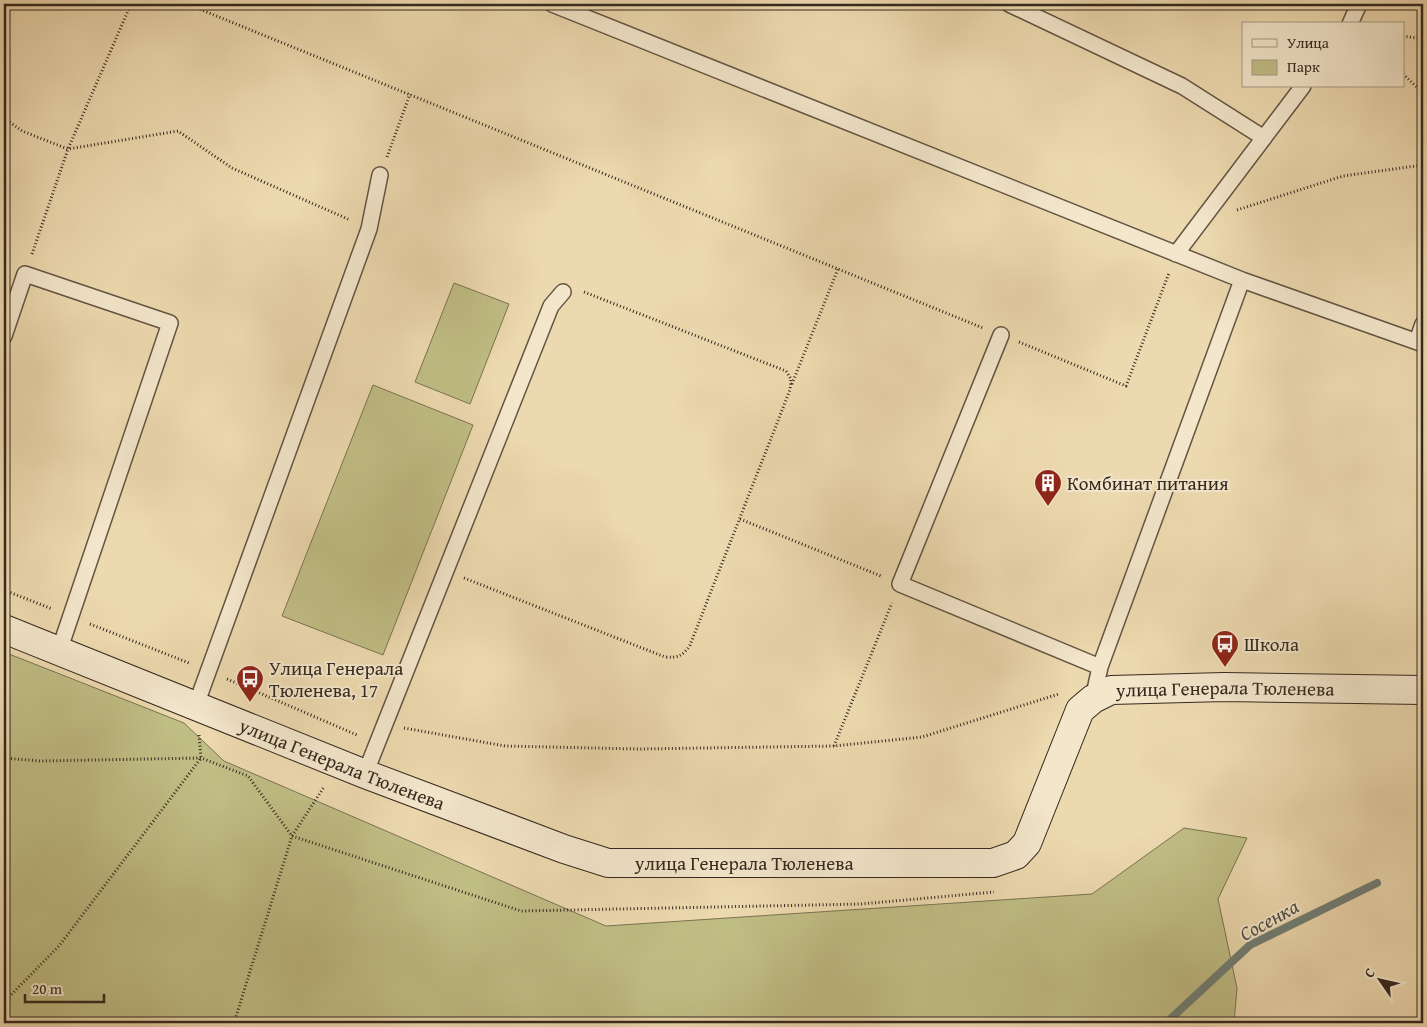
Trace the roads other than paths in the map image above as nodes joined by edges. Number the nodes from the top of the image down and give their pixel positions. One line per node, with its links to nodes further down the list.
1 (552, 4): 8 (lane)
2 (1010, 4): 6 (lane)
3 (1359, 4): 4 (lane)
4 (1351, 22)
5 (1302, 88): 6 (lane)
6 (1264, 138): 8 (lane)
7 (380, 175): 19 (lane)
8 (1176, 254): 9 (lane)
9 (1242, 280): 14 (lane); 17 (lane)
10 (563, 292): 20 (lane)
11 (1423, 324): 14 (lane)
12 (1001, 335): 17 (lane)
13 (4, 336): 16 (lane)
14 (1420, 343)
15 (4, 629): 16 (street, улица Генерала Тюленева)
16 (58, 651): 19 (street, улица Генерала Тюленева)
17 (1097, 681): 18 (street, улица Генерала Тюленева); 20 (street, улица Генерала Тюленева)
18 (1423, 690)
19 (196, 705): 20 (street, улица Генерала Тюленева)
20 (365, 774)

